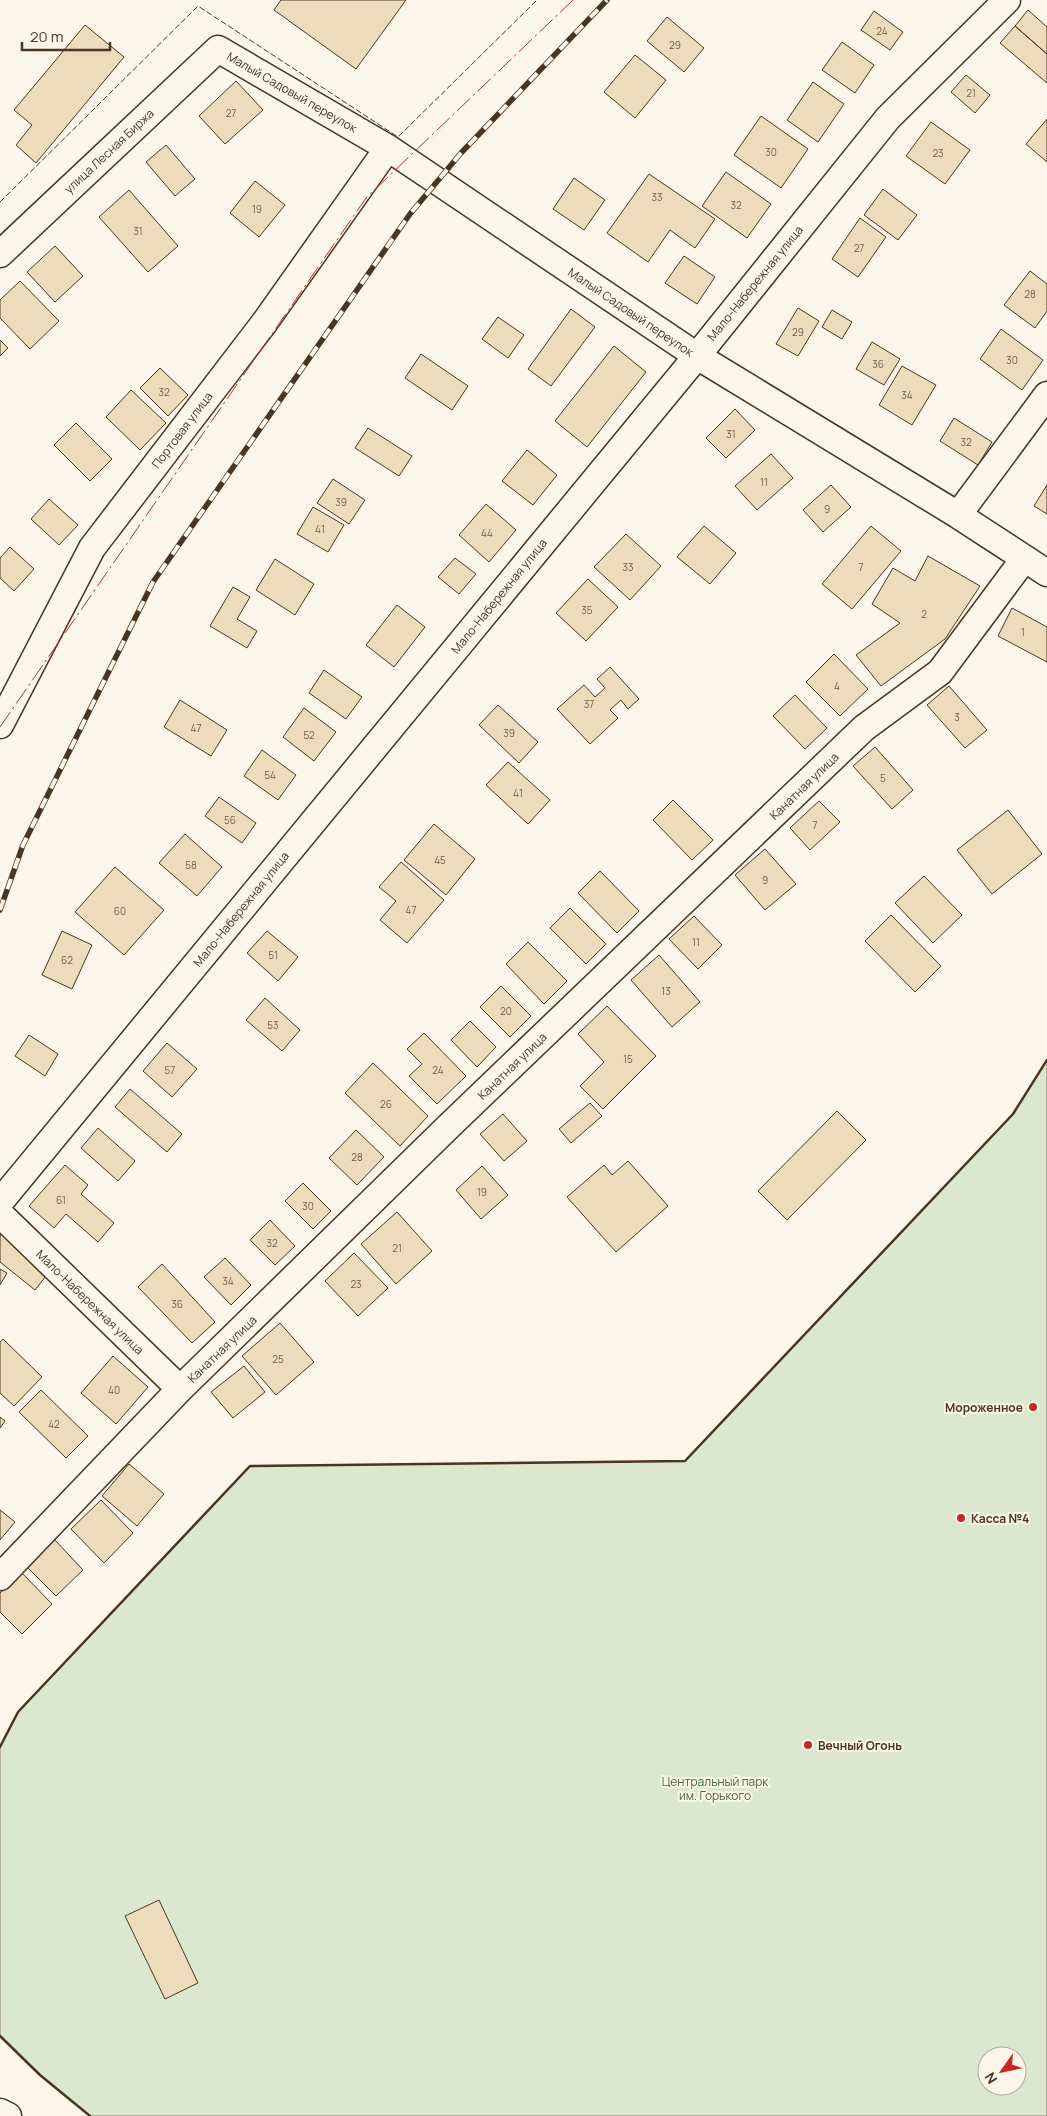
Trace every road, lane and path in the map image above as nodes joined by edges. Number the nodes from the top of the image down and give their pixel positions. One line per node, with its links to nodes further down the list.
1 (1007, 0): 5 (street, Мало-Набережная улица)
2 (218, 49): 3 (street, Малый Садовый переулок); 4 (street, улица Лесная Биржа)
3 (388, 148): 5 (street, Малый Садовый переулок); 10 (street, Портовая улица)
4 (0, 254)
5 (696, 356): 7 (street, Малый Садовый переулок); 11 (street, Мало-Набережная улица)
6 (1047, 395): 7 (street)
7 (958, 514): 8 (street, Малый Садовый переулок)
8 (1024, 559): 9 (street, Малый Садовый переулок); 13 (street, Канатная улица)
9 (1047, 573)
10 (0, 725)
11 (0, 1202)
12 (0, 1214): 13 (street, Мало-Набережная улица)
13 (180, 1389): 14 (street, Канатная улица)
14 (0, 1577)
15 (0, 2112): 16 (street)
16 (8, 2116)

